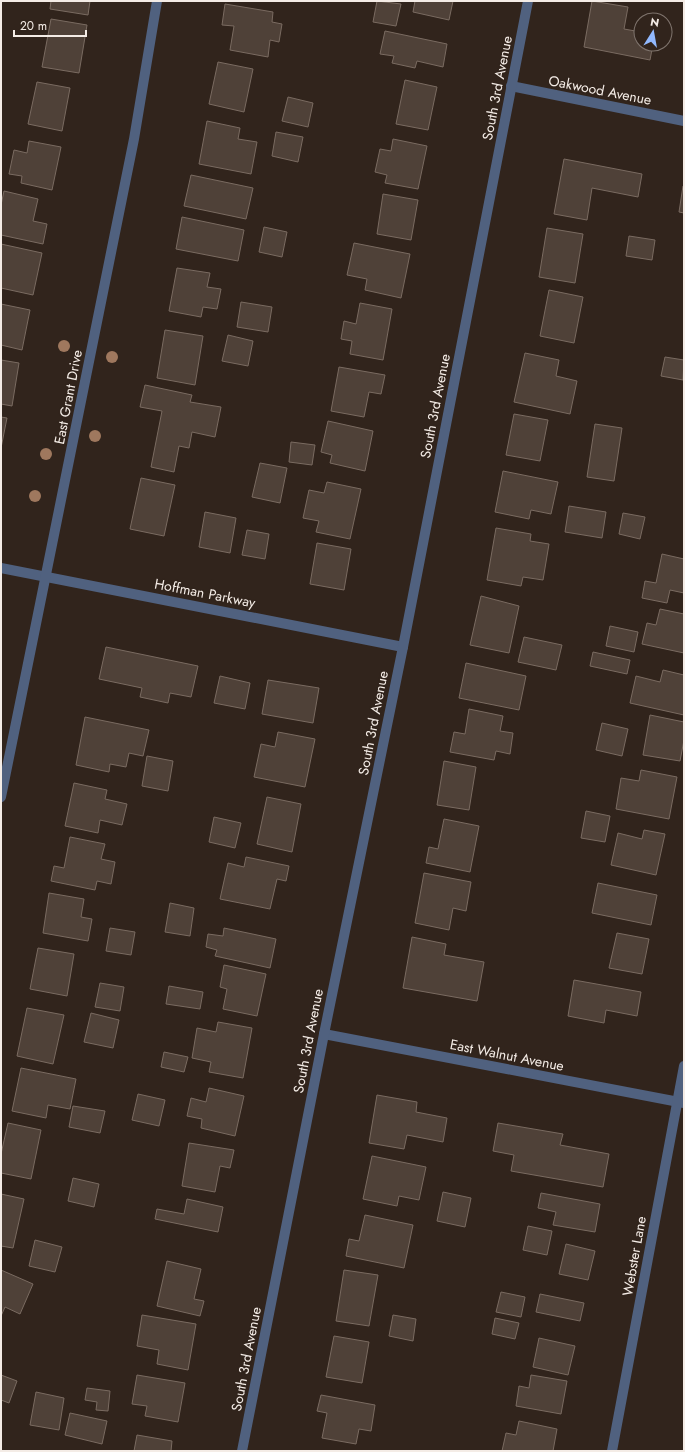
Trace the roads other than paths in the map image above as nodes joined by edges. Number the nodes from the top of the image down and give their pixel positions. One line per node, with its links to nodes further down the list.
1 (157, 1): 6 (street, East Grant Drive)
2 (528, 1): 3 (street, South 3rd Avenue)
3 (511, 86): 4 (street, Oakwood Avenue); 7 (street, South 3rd Avenue)
4 (684, 121)
5 (1, 568): 6 (street, Hoffman Parkway)
6 (46, 576): 7 (street, Hoffman Parkway); 8 (street, East Grant Drive)
7 (403, 647): 9 (street, South 3rd Avenue)
8 (1, 797)
9 (324, 1034): 11 (street, East Walnut Avenue); 12 (street, South 3rd Avenue)
10 (684, 1066): 11 (street, Webster Lane)
11 (680, 1102): 13 (street, Webster Lane)
12 (242, 1451)
13 (612, 1451)

